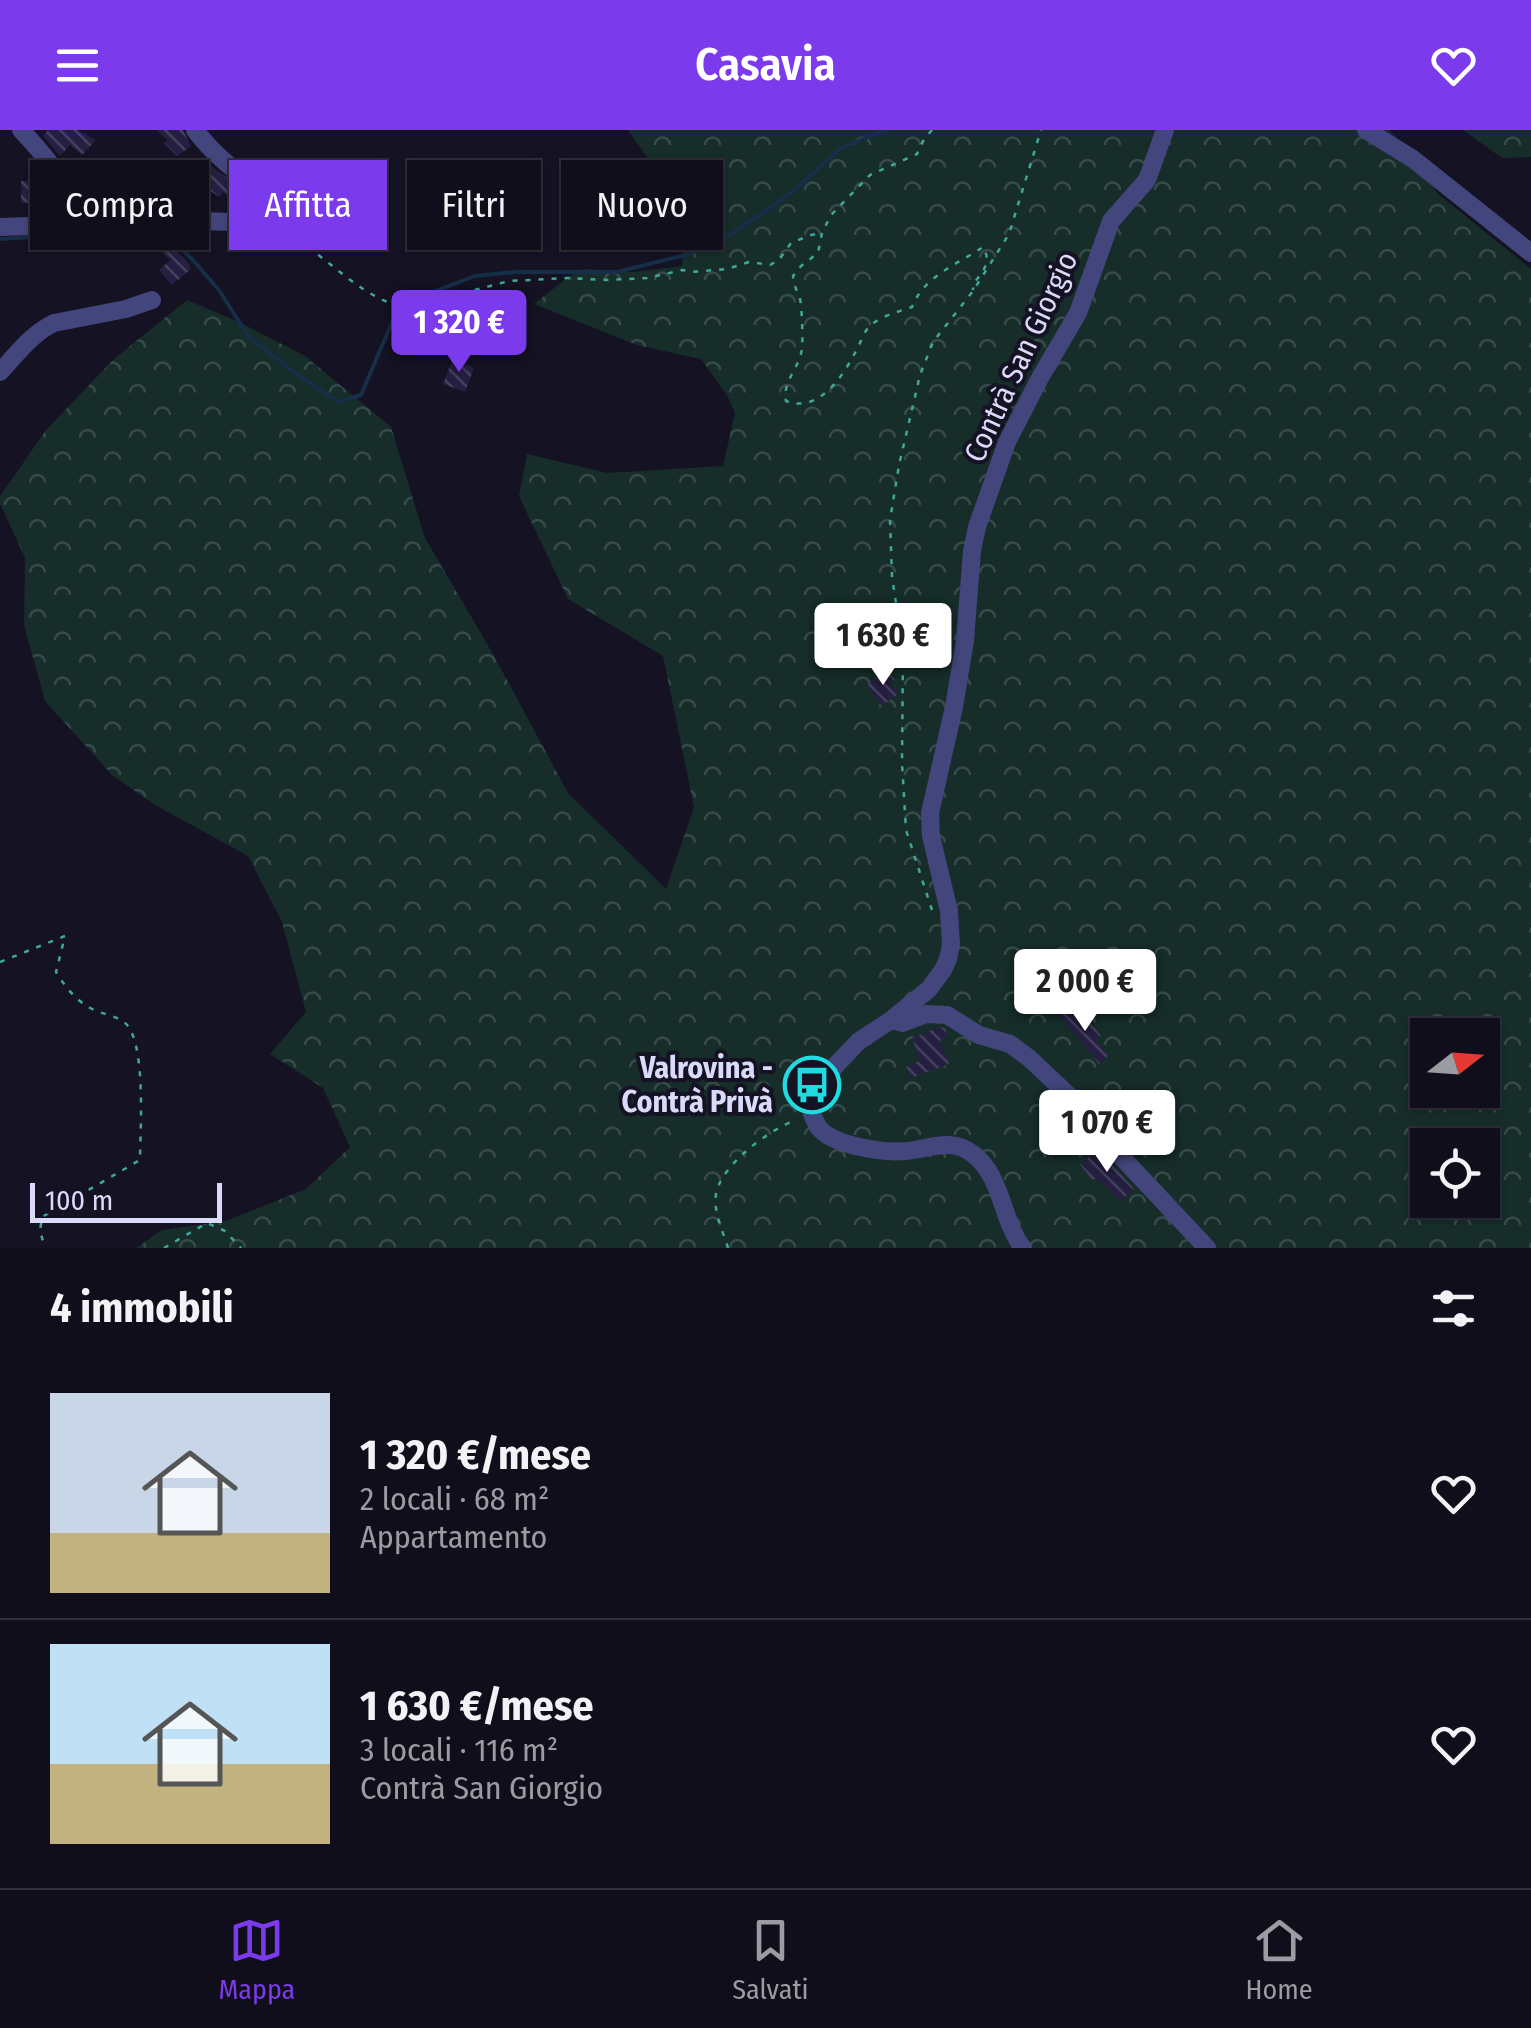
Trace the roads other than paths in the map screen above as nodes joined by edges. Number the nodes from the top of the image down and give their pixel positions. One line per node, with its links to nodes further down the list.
1 (20, 130): 5 (street)
2 (195, 130): 6 (street)
3 (1165, 130): 14 (street, Contrà San Giorgio)
4 (1366, 130): 9 (street)
5 (46, 160)
6 (209, 221)
7 (30, 226): 8 (street)
8 (0, 227)
9 (1531, 253)
10 (152, 300): 13 (street)
11 (416, 306): 12 (street)
12 (454, 324)
13 (0, 372)
14 (891, 1020): 15 (street, Contrà San Giorgio); 16 (street)
15 (1023, 1248)
16 (1207, 1248)

